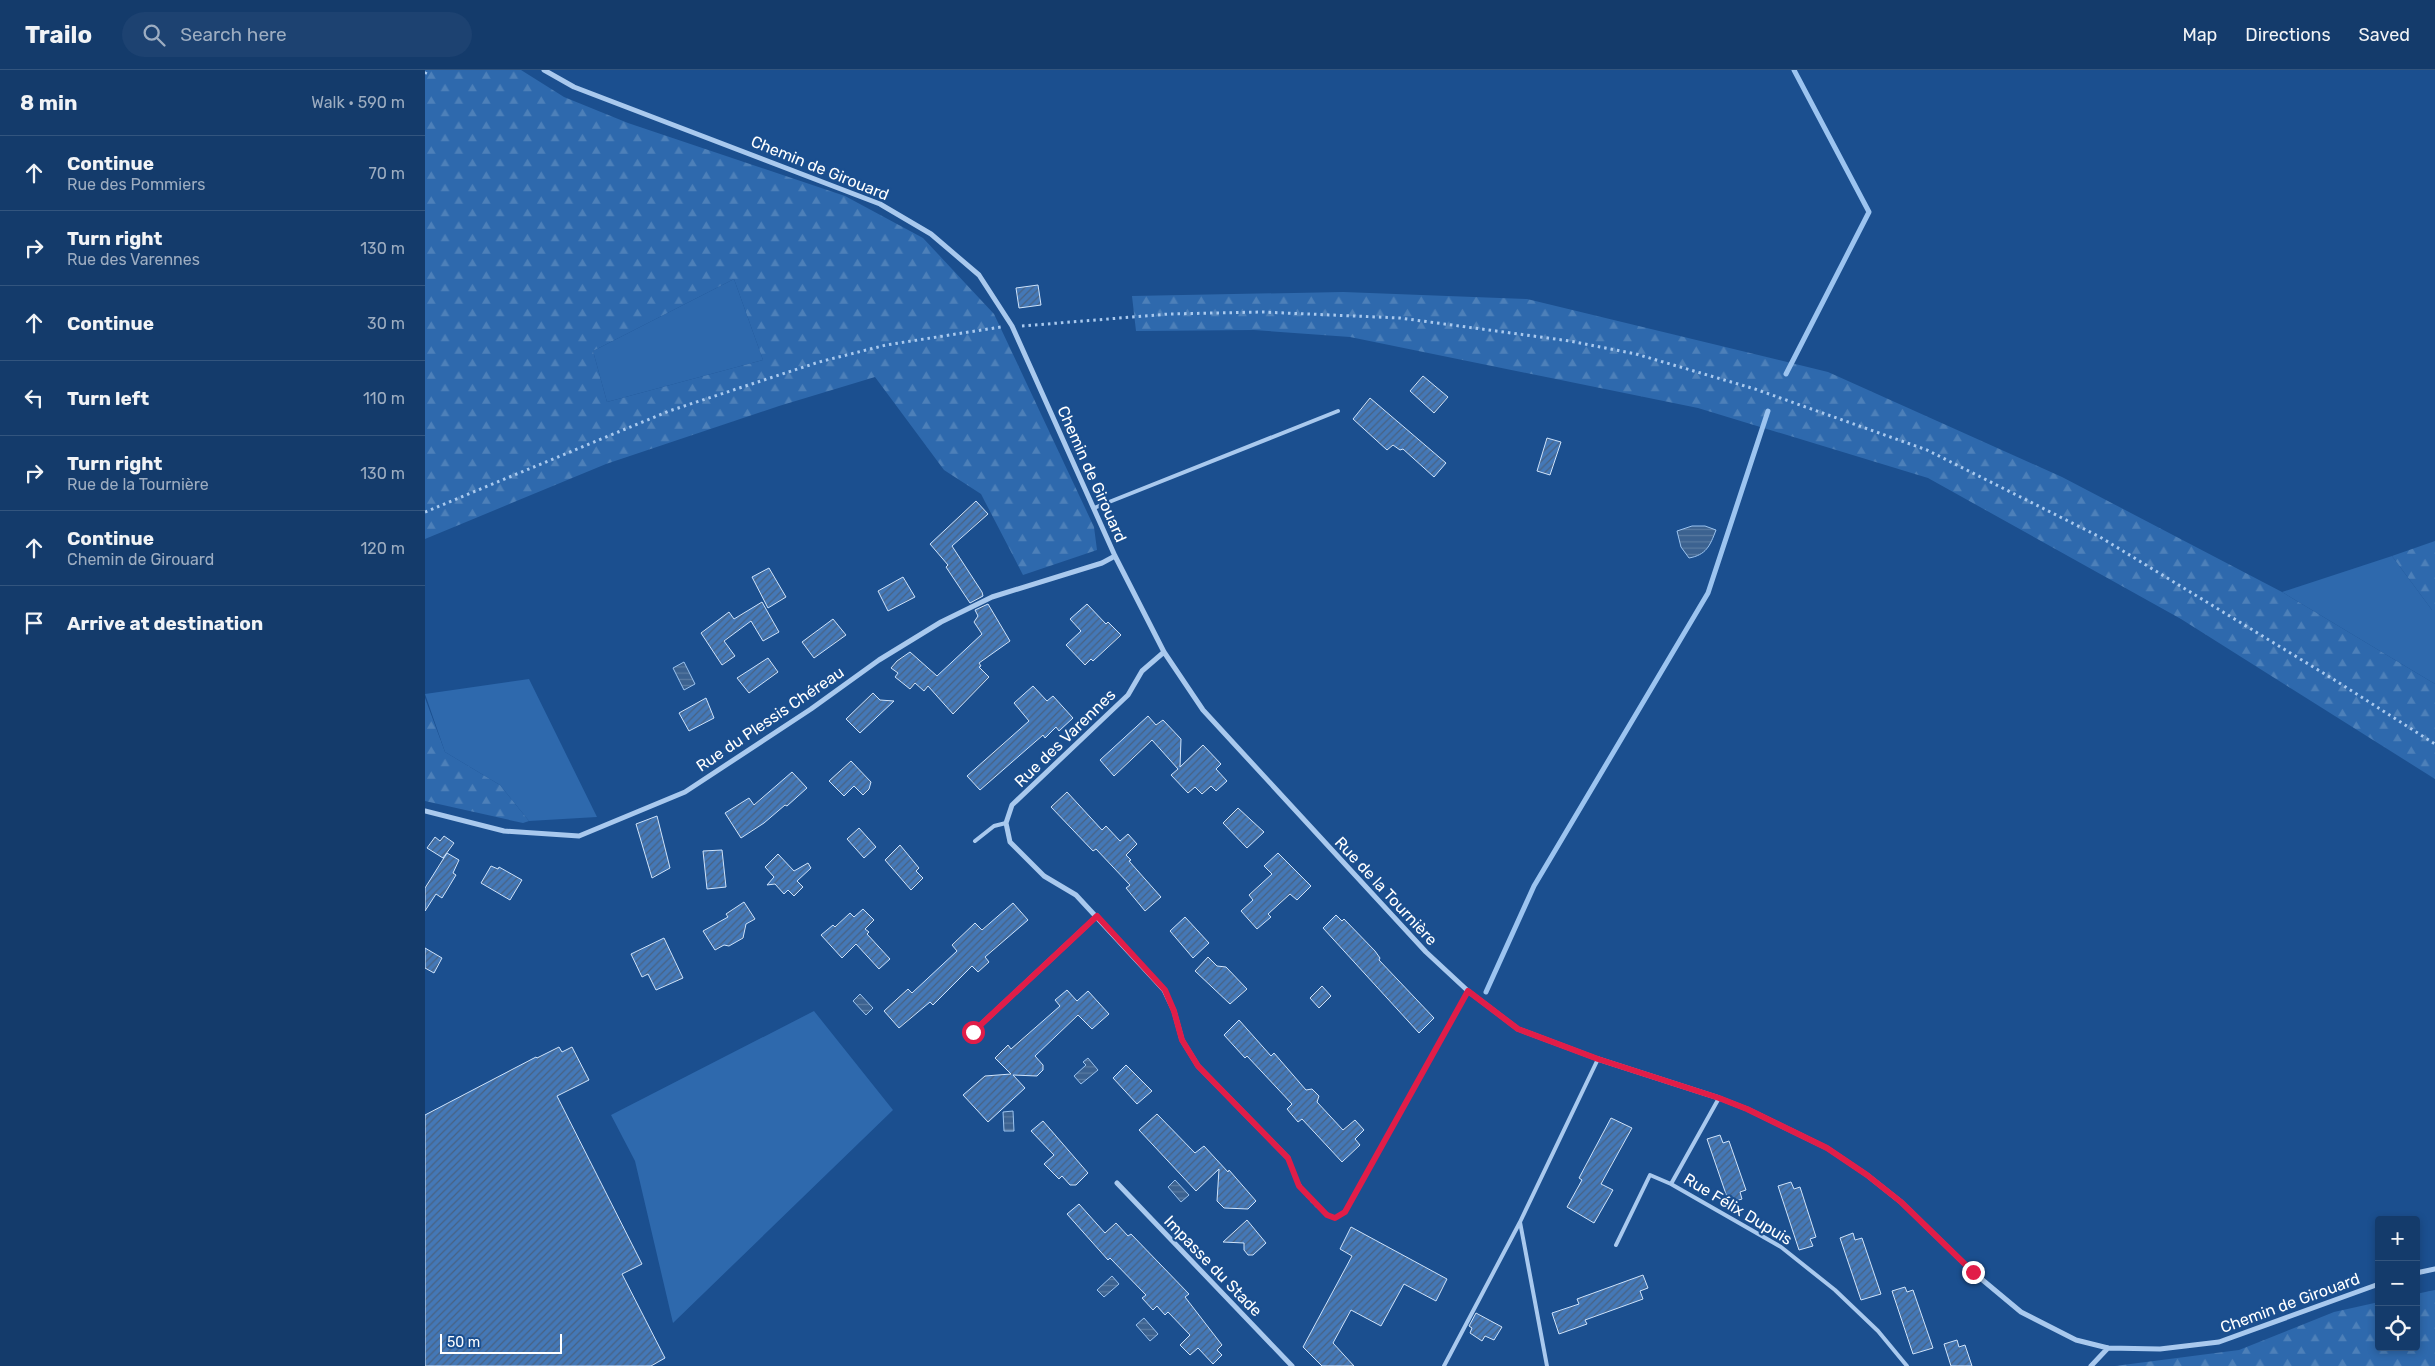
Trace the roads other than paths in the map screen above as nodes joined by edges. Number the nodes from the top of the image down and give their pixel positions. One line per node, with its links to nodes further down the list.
1 (543, 70): 3 (street, Chemin de Girouard)
2 (1338, 410): 3 (lane)
3 (1094, 508): 4 (street, Chemin de Girouard)
4 (1115, 556): 5 (street, Rue de la Tournière); 6 (street, Rue du Plessis Chéreau)
5 (1164, 652): 7 (street, Rue des Varennes); 11 (street, Rue de la Tournière)
6 (425, 811)
7 (1006, 823): 8 (lane); 9 (street)
8 (975, 842)
9 (1097, 916): 10 (street); 14 (street)
10 (973, 1032)
11 (1598, 1059): 12 (street, Rue de la Tournière); 17 (lane)
12 (1719, 1098): 13 (street, Rue de la Tournière); 16 (lane, Rue Félix Dupuis)
13 (1747, 1109): 22 (street, Chemin de Girouard)
14 (1288, 1158)
15 (1117, 1183): 23 (street, Impasse du Stade)
16 (1671, 1184): 18 (lane); 26 (lane, Rue Félix Dupuis)
17 (1520, 1222): 24 (lane); 25 (lane)
18 (1616, 1245)
19 (2435, 1269): 20 (street)
20 (2420, 1272)
21 (2375, 1285): 22 (street, Chemin de Girouard)
22 (2108, 1348): 27 (street)
23 (1292, 1366)
24 (1444, 1366)
25 (1547, 1366)
26 (1907, 1366)
27 (2091, 1366)

